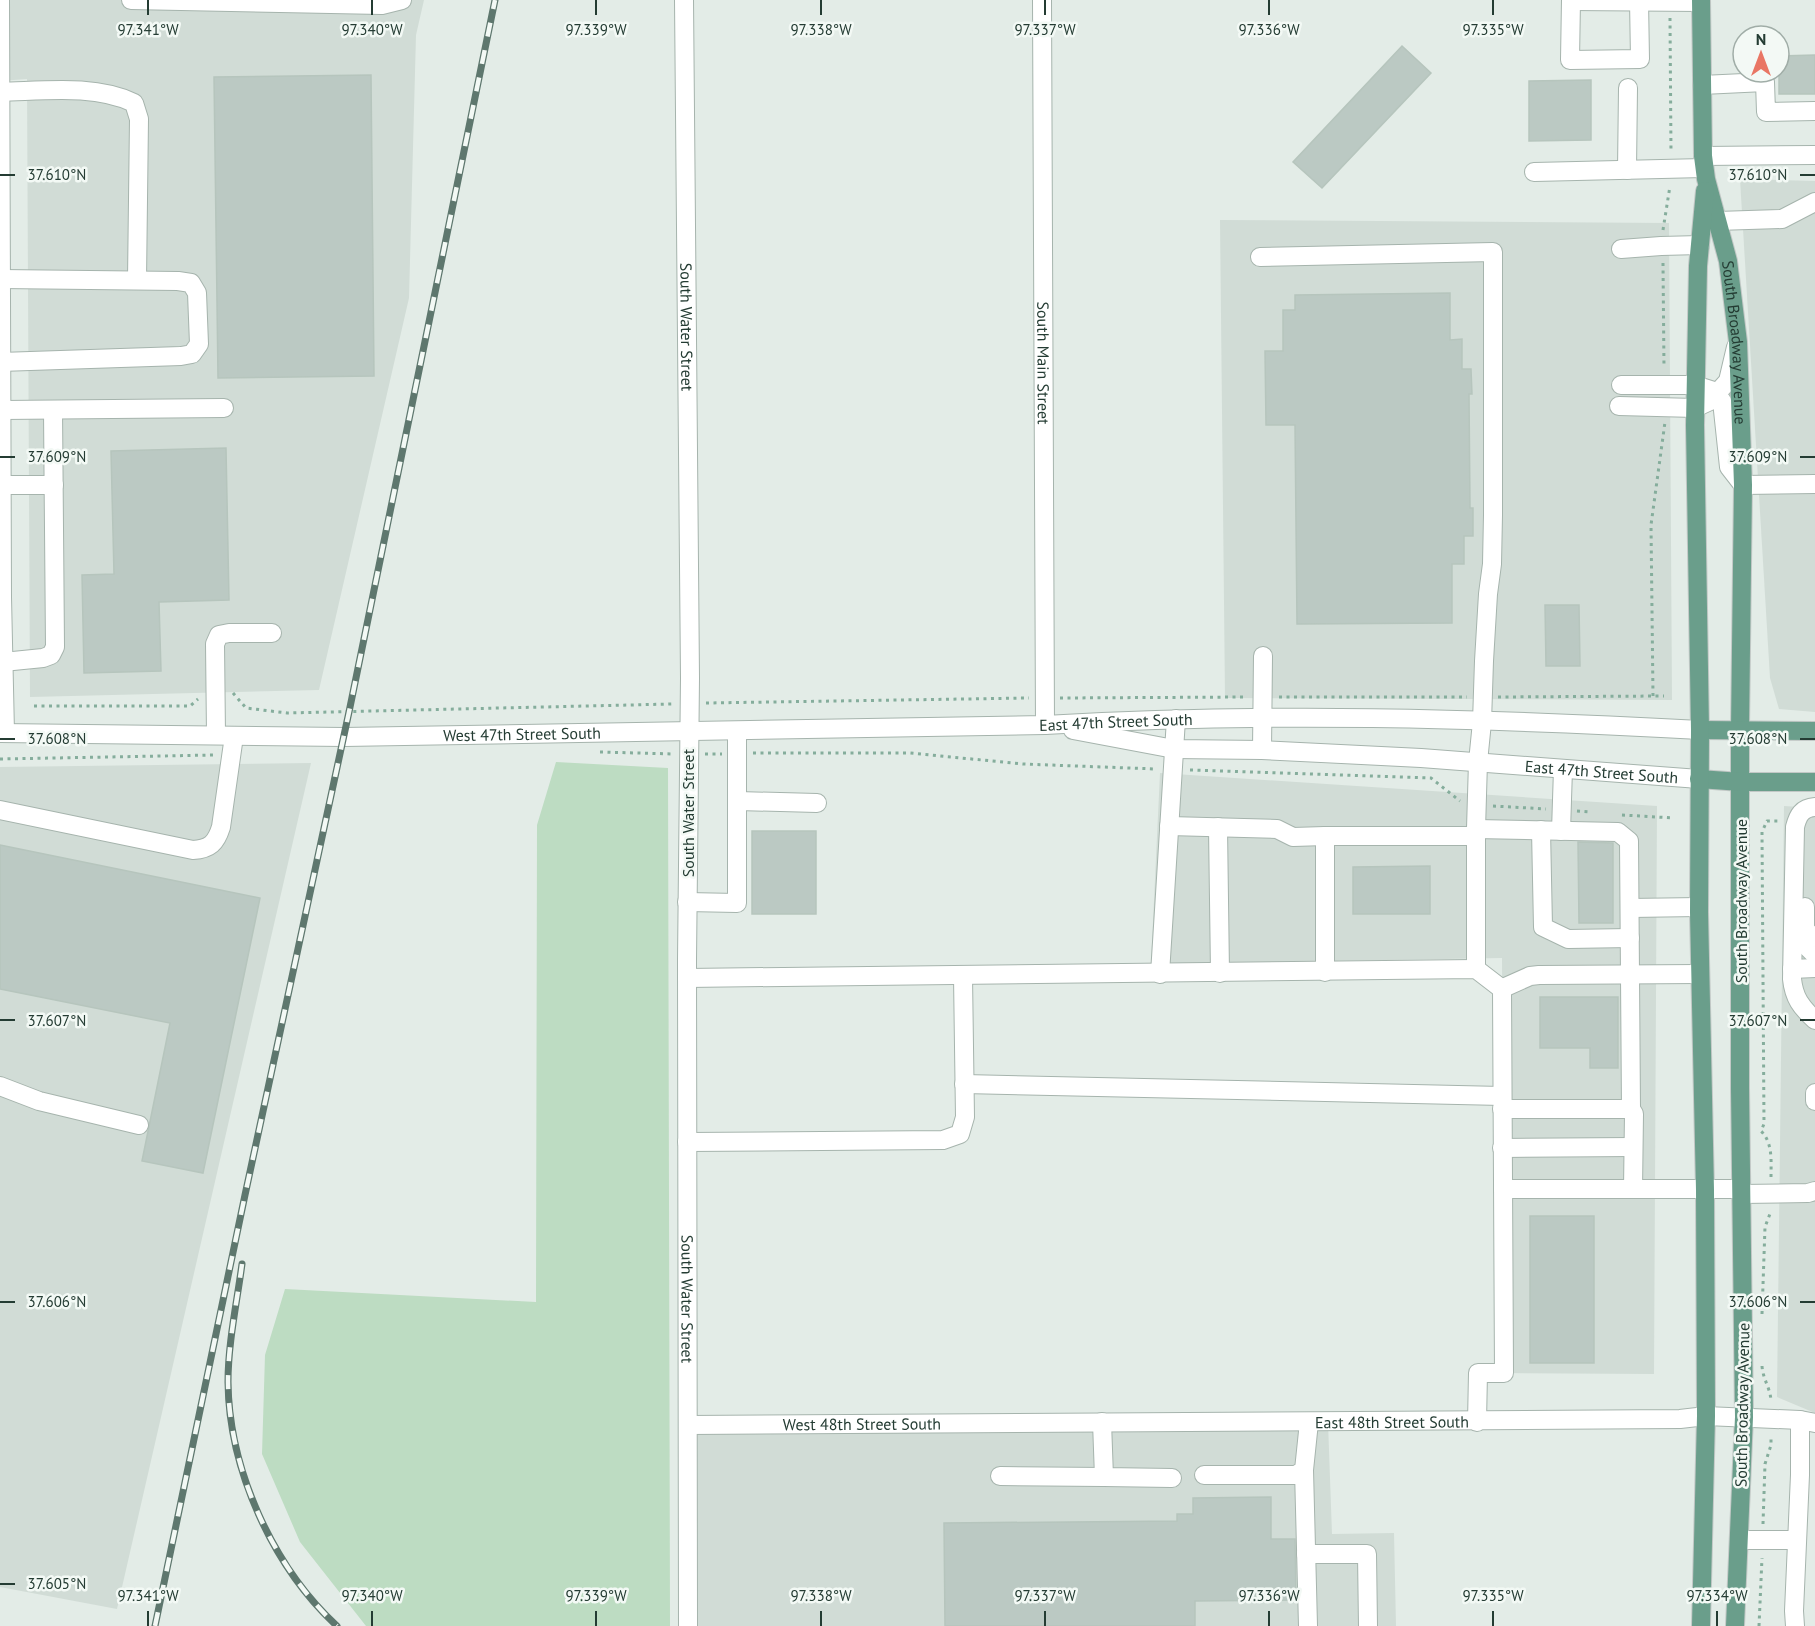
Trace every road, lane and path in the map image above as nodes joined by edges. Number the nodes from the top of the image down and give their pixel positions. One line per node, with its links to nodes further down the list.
1 (0, 0): 10 (street)
2 (131, 0): 3 (street)
3 (402, 0)
4 (684, 0): 55 (street, South Water Street)
5 (1042, 0): 54 (street, South Main Street)
6 (1571, 1): 7 (street); 7 (street)
7 (1639, 1): 9 (street)
8 (1701, 1): 9 (street); 11 (main road, South Broadway Avenue)
9 (1670, 2): 17 (path)
10 (0, 61): 13 (street)
11 (1702, 85): 15 (street); 18 (main road, South Broadway Avenue)
12 (1628, 88): 19 (street)
13 (1, 92): 14 (street); 29 (street)
14 (0, 106): 21 (street)
15 (1815, 111)
16 (1815, 155): 18 (street)
17 (1671, 168): 18 (street); 19 (street); 25 (path)
18 (1704, 168): 23 (main road, South Broadway Avenue); 24 (main road, South Broadway Avenue)
19 (1627, 170): 20 (street)
20 (1534, 172)
21 (0, 200): 28 (street)
22 (1815, 202): 23 (street)
23 (1717, 220): 30 (main road, South Broadway Avenue)
24 (1700, 245): 25 (street); 34 (main road, South Broadway Avenue)
25 (1663, 246): 26 (street); 33 (path)
26 (1622, 249)
27 (1260, 257): 53 (street)
28 (1, 271): 29 (street); 31 (street)
29 (137, 280): 31 (street)
30 (1738, 342): 35 (street); 45 (main road, South Broadway Avenue)
31 (1, 362): 40 (street)
32 (1622, 385): 33 (street)
33 (1665, 385): 34 (street)
34 (1695, 385): 35 (street); 39 (main road, South Broadway Avenue)
35 (1716, 394): 39 (street); 45 (street)
36 (1619, 406): 37 (street)
37 (1665, 407): 39 (street); 50 (path)
38 (224, 408): 41 (street)
39 (1695, 408): 61 (main road, South Broadway Avenue)
40 (2, 410): 41 (street); 43 (street)
41 (53, 410): 44 (street)
42 (1815, 484): 45 (street)
43 (2, 485): 44 (street); 48 (street)
44 (54, 485): 48 (street)
45 (1743, 485): 62 (main road, South Broadway Avenue)
46 (272, 633): 49 (street)
47 (1263, 656): 52 (street)
48 (3, 662): 66 (street)
49 (216, 695): 55 (path); 56 (path); 67 (street)
50 (1653, 696): 51 (path); 53 (path)
51 (1664, 696)
52 (1262, 697): 53 (path); 54 (path); 57 (street)
53 (1483, 697): 59 (street)
54 (1045, 698): 55 (path); 60 (street, South Main Street)
55 (689, 704): 65 (street, South Water Street)
56 (34, 706)
57 (1262, 717): 58 (street, East 47th Street South); 59 (street, East 47th Street South); 69 (street)
58 (1176, 718): 60 (street, East 47th Street South); 68 (street)
59 (1482, 722): 61 (street, East 47th Street South); 75 (street)
60 (1045, 725): 63 (street, West 47th Street South); 68 (street, East 47th Street South)
61 (1700, 729): 62 (main road, East 47th Street South); 78 (main road, South Broadway Avenue)
62 (1740, 730): 64 (main road, East 47th Street South); 79 (main road, South Broadway Avenue)
63 (737, 731): 65 (street, West 47th Street South); 71 (street)
64 (1815, 731)
65 (688, 732): 67 (street, West 47th Street South); 72 (street, South Water Street)
66 (2, 733): 67 (street, West 47th Street South)
67 (225, 736): 73 (street)
68 (1174, 749): 69 (street, East 47th Street South); 76 (street)
69 (1262, 750): 75 (street, East 47th Street South)
70 (596, 752): 72 (path)
71 (738, 753): 72 (path); 76 (path); 81 (street)
72 (688, 754): 98 (street, South Water Street)
73 (231, 755): 74 (path); 85 (street)
74 (0, 759)
75 (1478, 762): 77 (street, East 47th Street South); 83 (street)
76 (1173, 769): 83 (path); 91 (street)
77 (1563, 769): 78 (street, East 47th Street South); 86 (street)
78 (1699, 778): 79 (main road, East 47th Street South); 99 (main road, South Broadway Avenue)
79 (1741, 782): 80 (main road, East 47th Street South); 130 (main road, South Broadway Avenue)
80 (1815, 783)
81 (738, 801): 82 (street); 98 (street)
82 (818, 803)
83 (1477, 804): 86 (path); 95 (street)
84 (1815, 807): 97 (street)
85 (0, 810)
86 (1562, 810): 87 (path); 94 (street)
87 (1594, 813)
88 (1616, 814): 89 (path)
89 (1674, 818)
90 (1788, 820): 131 (path)
91 (1169, 826): 92 (street); 109 (street)
92 (1218, 827): 96 (street); 108 (street)
93 (1540, 830): 94 (street); 95 (street); 102 (street)
94 (1561, 831): 100 (street)
95 (1476, 833): 96 (street); 105 (street)
96 (1325, 836): 107 (street)
97 (1795, 855): 101 (street); 106 (street)
98 (687, 902): 113 (street, South Water Street)
99 (1699, 907): 100 (street); 111 (main road, South Broadway Avenue)
100 (1630, 908): 102 (street)
101 (1810, 934): 103 (street)
102 (1630, 938): 110 (street)
103 (1815, 955)
104 (1815, 968): 106 (street)
105 (1476, 969): 107 (street); 114 (street)
106 (1792, 969): 115 (street)
107 (1325, 972): 108 (street)
108 (1220, 973): 109 (street)
109 (1160, 974): 112 (street)
110 (1631, 974): 111 (street); 114 (street); 121 (street)
111 (1700, 974): 129 (main road, South Broadway Avenue)
112 (963, 976): 113 (street); 116 (street)
113 (687, 978): 123 (street, South Water Street)
114 (1501, 988): 120 (street)
115 (1815, 1020)
116 (964, 1084): 120 (street); 123 (street)
117 (0, 1086): 122 (street)
118 (1815, 1093): 119 (street)
119 (1815, 1101)
120 (1502, 1102): 121 (street); 125 (street)
121 (1631, 1109): 124 (street)
122 (139, 1125)
123 (687, 1142): 142 (street, South Water Street)
124 (1633, 1147): 125 (street); 128 (street)
125 (1502, 1148): 126 (street)
126 (1503, 1189): 128 (street); 141 (street)
127 (1815, 1189): 131 (street)
128 (1633, 1190): 129 (street)
129 (1705, 1190): 130 (street); 134 (main road, South Broadway Avenue)
130 (1741, 1190): 131 (street); 135 (main road, South Broadway Avenue)
131 (1771, 1190): 132 (path)
132 (1762, 1316)
133 (1762, 1359): 136 (path)
134 (1706, 1416): 135 (street, East 48th Street South); 141 (street, East 48th Street South); 156 (main road, South Broadway Avenue)
135 (1744, 1418): 136 (street, East 48th Street South); 149 (main road, South Broadway Avenue)
136 (1771, 1419): 137 (street, East 48th Street South); 150 (path)
137 (1808, 1421): 143 (street)
138 (1038, 1422): 139 (street, East 48th Street South); 142 (street, West 48th Street South)
139 (1102, 1422): 140 (street, East 48th Street South); 147 (street)
140 (1309, 1422): 141 (street, East 48th Street South); 144 (street)
141 (1477, 1422)
142 (688, 1425): 153 (street, South Water Street)
143 (1808, 1448): 151 (street)
144 (1304, 1470): 145 (street); 152 (street)
145 (1204, 1475)
146 (1000, 1476): 147 (street)
147 (1104, 1477): 148 (street)
148 (1172, 1478)
149 (1739, 1540): 150 (street); 157 (main road, South Broadway Avenue)
150 (1762, 1540): 151 (street); 158 (path)
151 (1797, 1540): 159 (street)
152 (1306, 1554): 154 (street); 155 (street)
153 (688, 1626)
154 (1308, 1626)
155 (1368, 1626)
156 (1701, 1626)
157 (1735, 1626)
158 (1759, 1626)
159 (1795, 1626)

